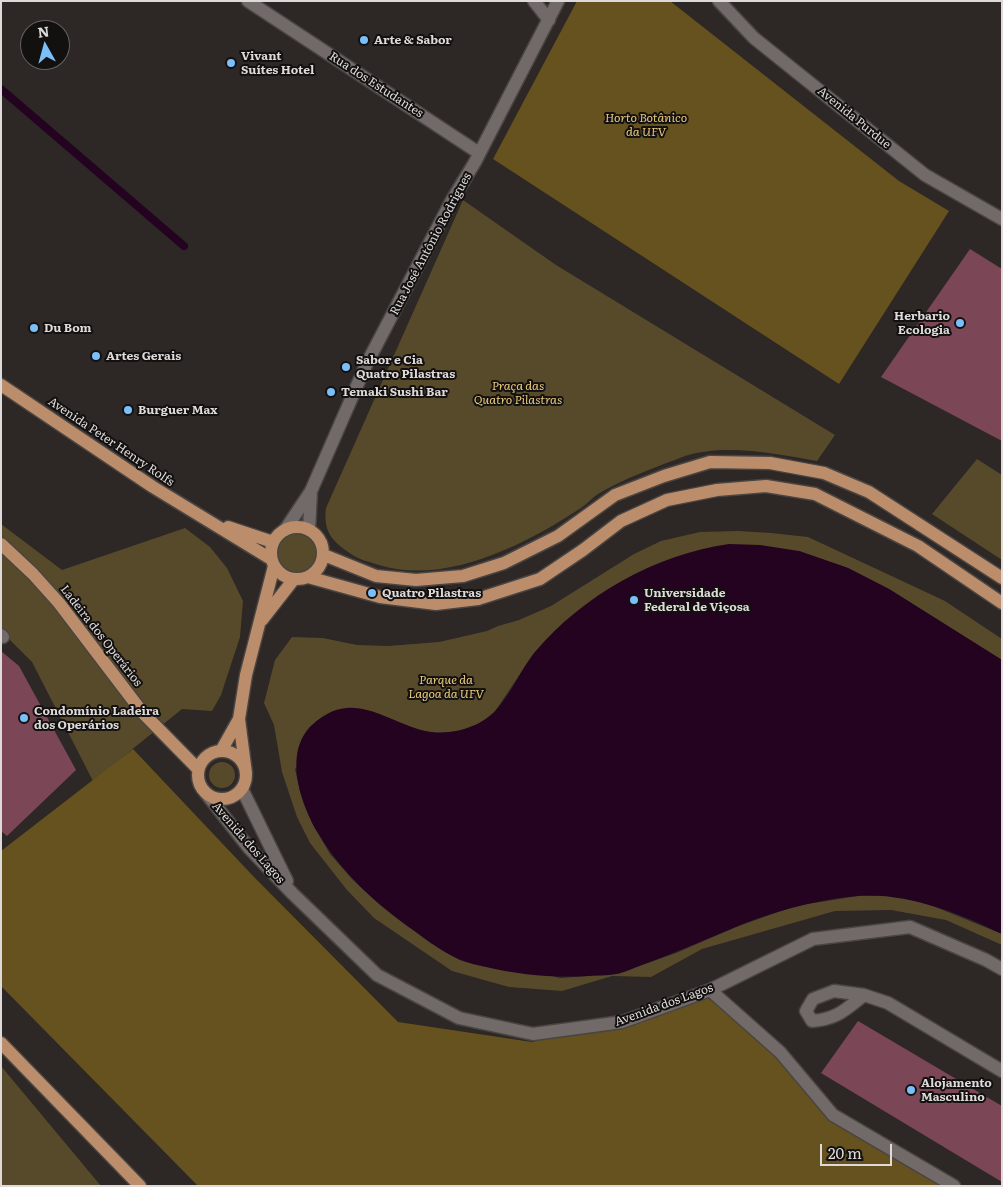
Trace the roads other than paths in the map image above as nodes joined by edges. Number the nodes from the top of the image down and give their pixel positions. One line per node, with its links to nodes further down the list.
1 (248, 1): 6 (street, Rua dos Estudantes)
2 (534, 1): 5 (street)
3 (558, 1): 5 (street, Rua José Antônio Rodrigues)
4 (719, 1): 7 (street, Avenida Purdue)
5 (550, 20): 6 (street, Rua José Antônio Rodrigues)
6 (479, 153): 9 (street, Rua José Antônio Rodrigues)
7 (1002, 218)
8 (1, 385): 10 (main road, Avenida Peter Henry Rolfs)
9 (311, 490): 11 (street, Rua José Antônio Rodrigues); 12 (street, Rua José Antônio Rodrigues)
10 (207, 520): 13 (main road, Avenida Peter Henry Rolfs); 16 (main road, Avenida Peter Henry Rolfs)
11 (285, 530): 12 (main road); 13 (main road)
12 (309, 530): 15 (main road)
13 (273, 542): 16 (main road)
14 (1, 544): 24 (main road, Ladeira dos Operários)
15 (324, 555): 17 (main road); 18 (main road)
16 (273, 563): 19 (main road); 21 (main road)
17 (308, 577): 19 (main road); 20 (main road)
18 (1002, 578)
19 (294, 580): 21 (main road)
20 (1002, 603)
21 (259, 624): 22 (main road)
22 (239, 719): 23 (main road); 25 (main road)
23 (221, 751): 24 (main road); 25 (main road)
24 (198, 769): 27 (main road)
25 (246, 773): 26 (main road)
26 (242, 789): 27 (main road); 28 (street, Avenida dos Lagos)
27 (205, 792): 28 (street, Avenida dos Lagos)
28 (292, 893): 30 (street, Avenida dos Lagos)
29 (1002, 969): 30 (street, Avenida dos Lagos)
30 (710, 990): 35 (street)
31 (864, 995): 33 (street)
32 (1, 1043): 34 (main road)
33 (1002, 1071)
34 (140, 1186)
35 (954, 1186)

